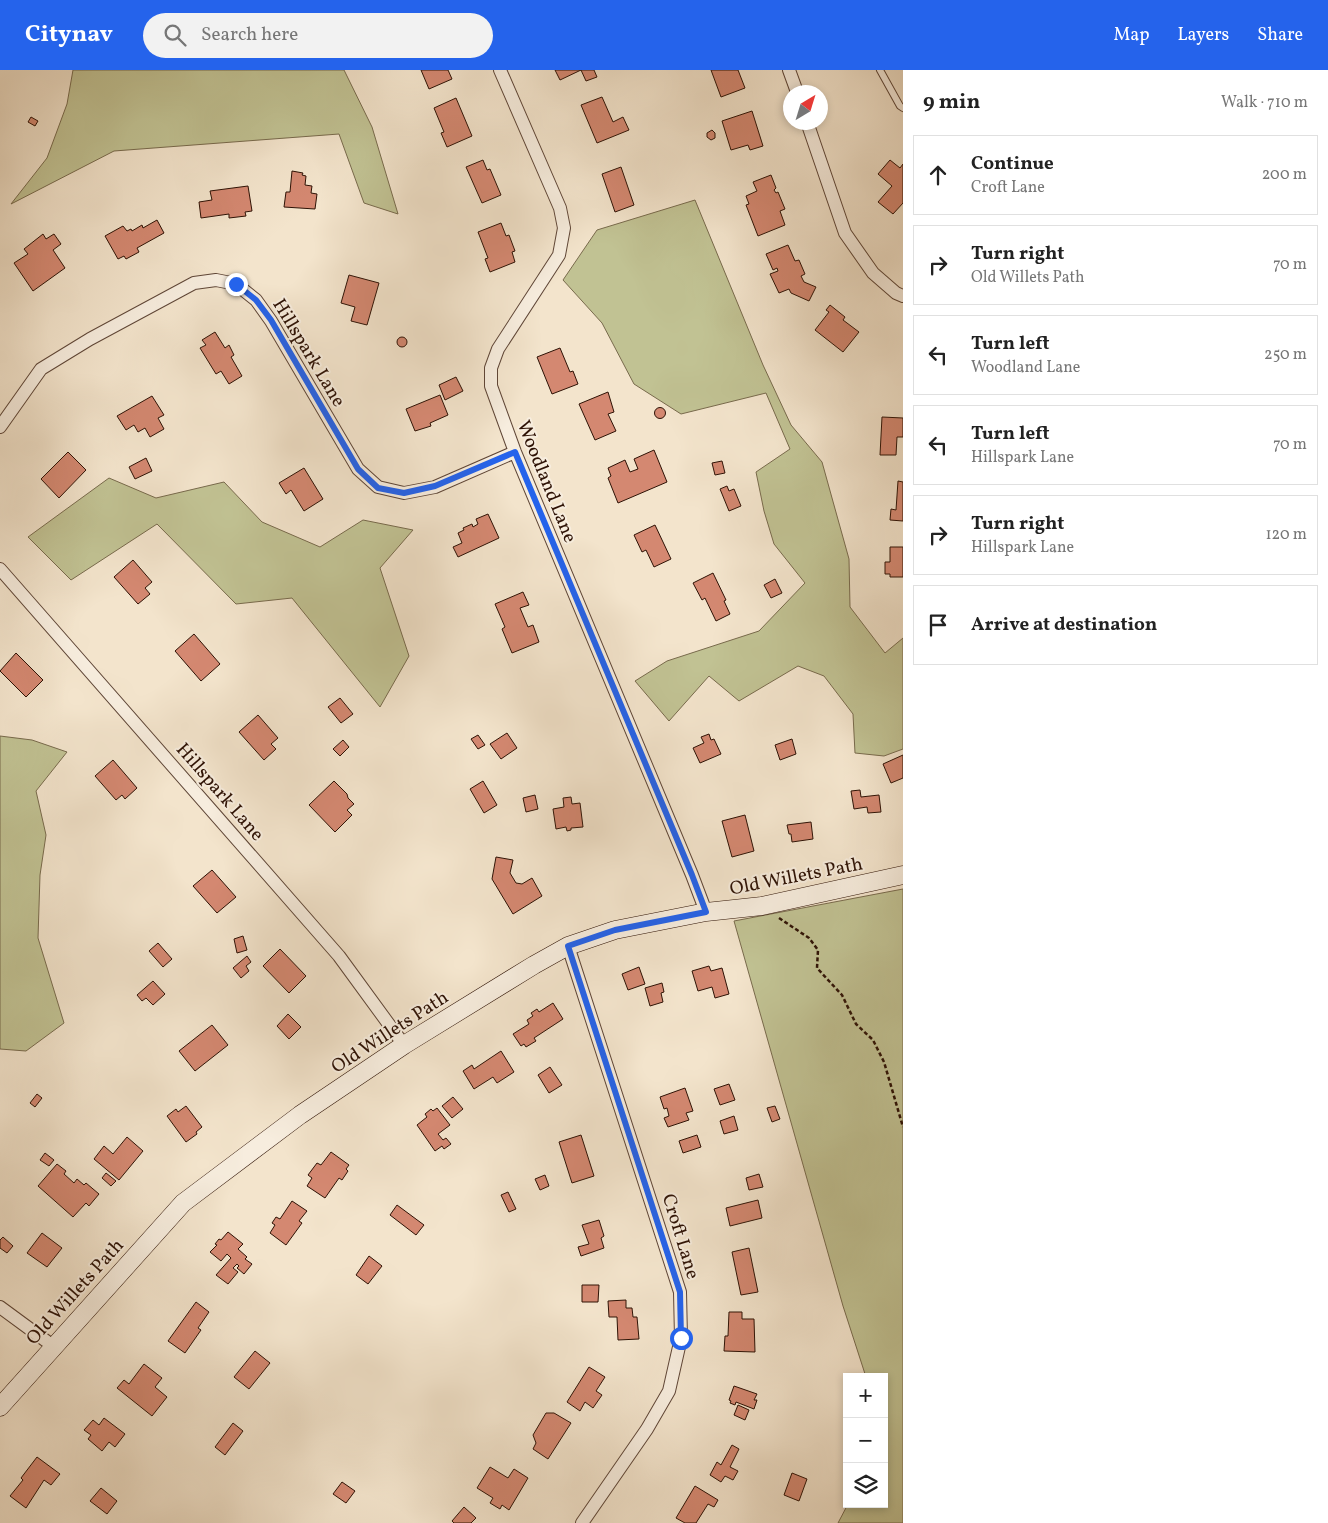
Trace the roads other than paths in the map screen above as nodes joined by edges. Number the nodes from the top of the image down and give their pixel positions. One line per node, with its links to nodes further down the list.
1 (500, 70): 9 (street, Woodland Lane)
2 (789, 70): 4 (street)
3 (880, 70): 5 (lane)
4 (794, 85)
5 (903, 108)
6 (810, 130): 7 (street)
7 (903, 296)
8 (0, 427): 9 (street, Hillspark Lane)
9 (515, 452): 12 (street, Woodland Lane)
10 (0, 570): 14 (street, Hillspark Lane)
11 (903, 875): 12 (main road, Old Willets Path)
12 (706, 912): 13 (main road, Old Willets Path)
13 (568, 946): 14 (main road, Old Willets Path); 18 (street, Croft Lane)
14 (404, 1045): 16 (main road, Old Willets Path)
15 (0, 1306): 16 (street)
16 (53, 1346): 17 (main road, Old Willets Path)
17 (0, 1407)
18 (582, 1523)

